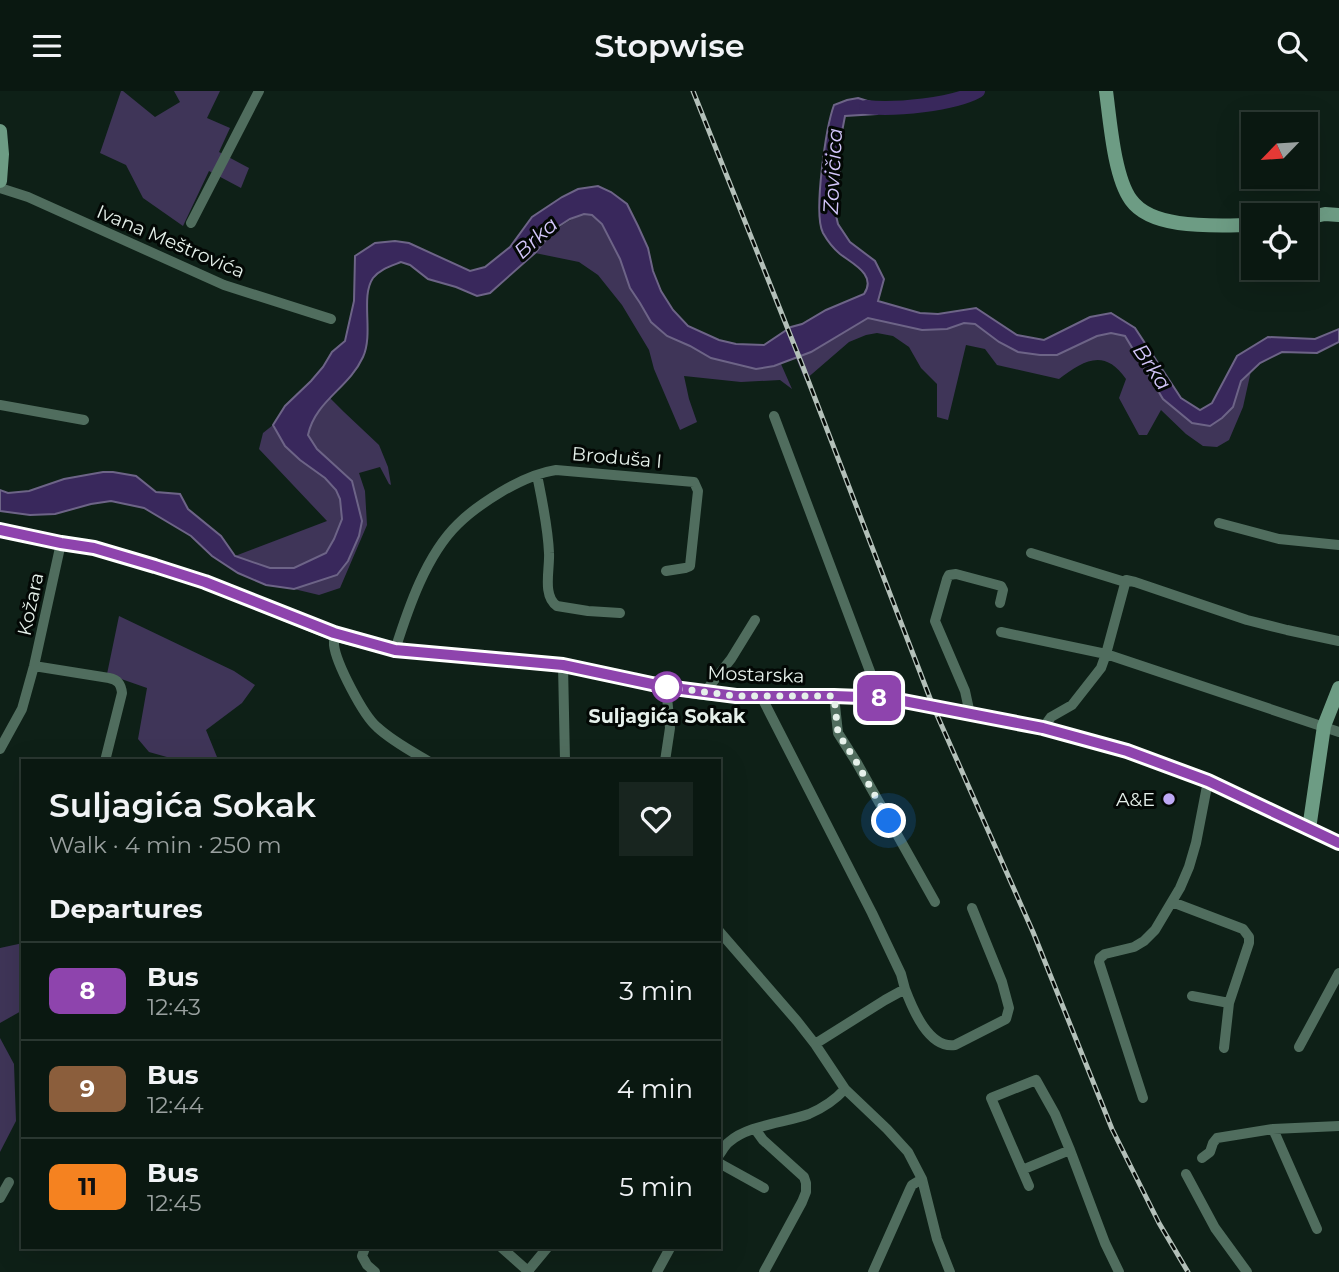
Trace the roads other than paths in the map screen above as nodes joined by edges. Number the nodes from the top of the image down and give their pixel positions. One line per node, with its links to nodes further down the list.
1 (259, 91): 8 (street)
2 (1106, 91): 9 (main road)
3 (0, 131): 4 (main road)
4 (0, 181)
5 (0, 188): 10 (street, Ivana Meštrovića)
6 (1339, 215): 7 (main road)
7 (1318, 216)
8 (191, 223)
9 (1241, 225)
10 (331, 319)
11 (0, 405): 13 (street)
12 (774, 416): 37 (street)
13 (84, 420)
14 (537, 475): 20 (street, Broduša I); 23 (street); 28 (street, Broduša I)
15 (1219, 523): 18 (street)
16 (0, 530): 17 (main road, Mostarska)
17 (61, 543): 26 (main road, Mostarska); 31 (street, Kožara)
18 (1339, 545)
19 (1031, 553): 21 (street)
20 (666, 571)
21 (1125, 582): 27 (street); 29 (street)
22 (1000, 603): 38 (street)
23 (620, 613)
24 (755, 620): 34 (street)
25 (1001, 632): 29 (street)
26 (334, 633): 28 (main road, Mostarska); 44 (street)
27 (1339, 641)
28 (395, 650): 30 (main road, Mostarska)
29 (1107, 654): 39 (street); 40 (street)
30 (563, 665): 32 (main road, Mostarska); 45 (street)
31 (34, 666): 42 (street, Kožara); 43 (street)
32 (666, 687): 34 (main road, Mostarska); 46 (street)
33 (1339, 688): 39 (main road)
34 (704, 693): 35 (main road, Mostarska)
35 (761, 696): 36 (main road, Mostarska); 55 (street)
36 (834, 696): 37 (main road, Mostarska); 50 (street)
37 (880, 698): 38 (main road, Mostarska)
38 (970, 714): 40 (main road, Mostarska)
39 (1324, 726): 41 (street); 48 (main road)
40 (1043, 728): 47 (main road, Mostarska)
41 (1339, 732)
42 (0, 749)
43 (106, 759)
44 (425, 759)
45 (565, 759)
46 (665, 759)
47 (1208, 781): 48 (main road, Mostarska); 51 (street)
48 (1309, 829): 49 (main road, Mostarska)
49 (1339, 843)
50 (935, 902)
51 (1172, 902): 57 (street); 62 (street)
52 (972, 908): 55 (street)
53 (721, 933): 58 (street)
54 (1339, 973): 59 (street)
55 (905, 989): 58 (street)
56 (1192, 996): 57 (street)
57 (1229, 1003): 60 (street)
58 (815, 1044): 61 (street)
59 (1299, 1047)
60 (1224, 1048)
61 (845, 1089): 64 (street); 72 (street)
62 (1143, 1098)
63 (1339, 1126): 65 (street)
64 (755, 1129): 67 (street); 85 (street)
65 (1273, 1129): 68 (street); 77 (street)
66 (1070, 1150): 70 (street); 70 (street); 88 (street)
67 (721, 1152)
68 (1202, 1158)
69 (721, 1164): 75 (street)
70 (1022, 1170): 74 (street)
71 (1186, 1174): 89 (street)
72 (922, 1179): 86 (street); 87 (street)
73 (9, 1182): 76 (street)
74 (1029, 1186)
75 (764, 1188)
76 (0, 1198)
77 (1317, 1229)
78 (365, 1249): 82 (street)
79 (503, 1249): 83 (street)
80 (546, 1249): 83 (street)
81 (669, 1249): 84 (street)
82 (375, 1272)
83 (528, 1272)
84 (657, 1272)
85 (764, 1272)
86 (873, 1272)
87 (950, 1272)
88 (1119, 1272)
89 (1247, 1272)

